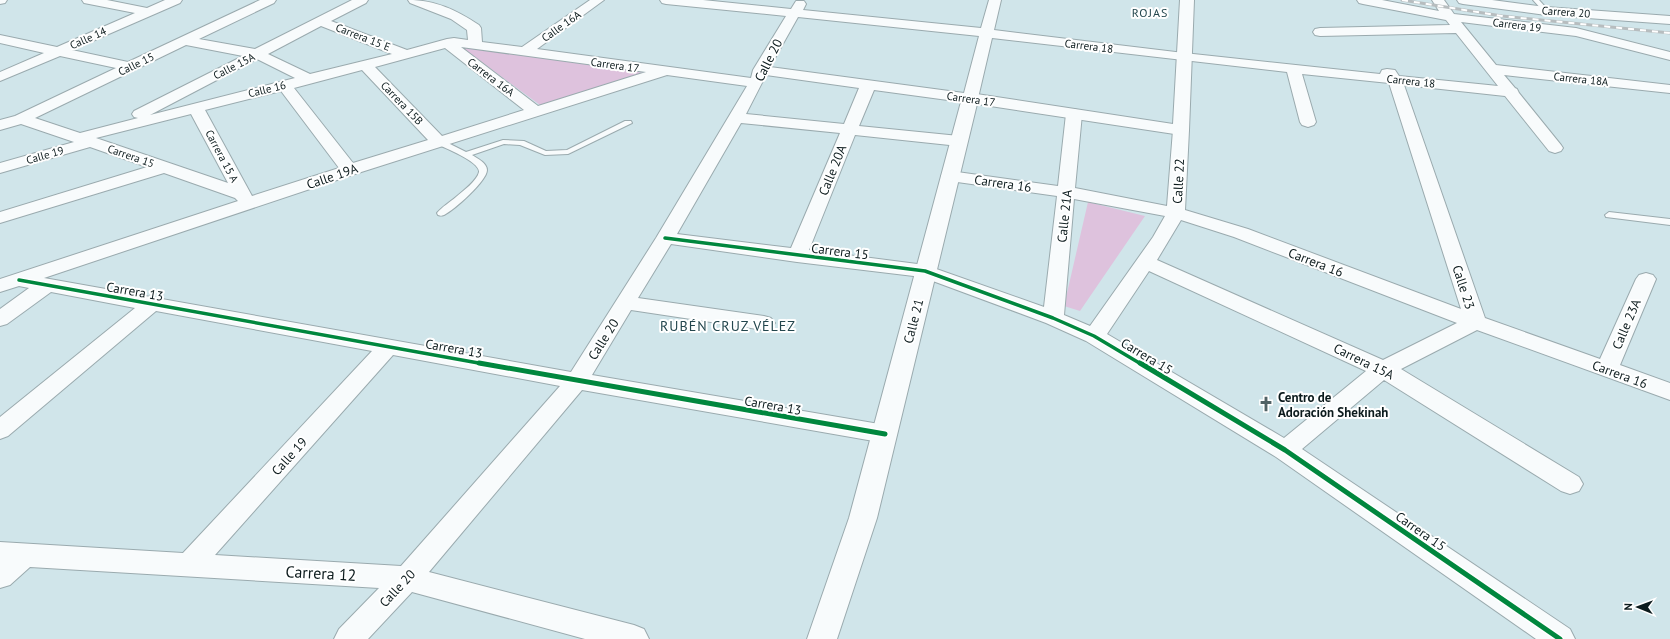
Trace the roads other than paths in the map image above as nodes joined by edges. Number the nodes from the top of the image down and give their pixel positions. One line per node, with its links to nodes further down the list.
1 (88, 0): 17 (street)
2 (176, 0): 17 (street, Calle 14)
3 (270, 0): 26 (street, Calle 15)
4 (362, 0): 21 (street, Calle 15A)
5 (414, 0): 28 (street)
6 (598, 0): 30 (street, Calle 16A)
7 (666, 0): 15 (street, Carrera 18)
8 (995, 0): 24 (street, Calle 21)
9 (1187, 0): 33 (street, Calle 22)
10 (1363, 0): 18 (street, Carrera 19)
11 (1438, 0): 18 (street)
12 (1463, 0): 16 (street, Carrera 20)
13 (1536, 0): 16 (lane)
14 (1636, 5): 19 (street)
15 (798, 7): 24 (street, Carrera 18); 40 (street, Calle 20)
16 (1546, 11): 19 (street, Carrera 20)
17 (148, 12): 29 (street, Calle 14)
18 (1450, 17): 22 (street); 34 (street, Carrera 19)
19 (1652, 18): 20 (street, Carrera 20)
20 (1670, 20)
21 (320, 21): 31 (street, Calle 15A); 32 (street, Carrera 15 E)
22 (1460, 29): 23 (street); 38 (street)
23 (1320, 32)
24 (987, 33): 33 (street, Carrera 18); 48 (street, Calle 21)
25 (0, 39): 29 (street)
26 (184, 41): 31 (street); 36 (street, Calle 15)
27 (450, 43): 28 (street, Carrera 17); 32 (street, Calle 16); 50 (street, Carrera 16A)
28 (475, 44): 30 (street, Carrera 17)
29 (59, 51): 36 (street); 41 (street, Calle 14)
30 (524, 52): 39 (street, Carrera 17)
31 (257, 54): 42 (street); 59 (street, Calle 15A)
32 (406, 54): 35 (street, Calle 16)
33 (1187, 55): 37 (street, Carrera 18); 43 (street); 58 (street, Calle 22)
34 (1670, 56)
35 (364, 64): 42 (street, Calle 16); 62 (street, Carrera 15B)
36 (130, 67): 53 (street, Calle 15)
37 (1293, 68): 43 (street, Carrera 18); 54 (street)
38 (1492, 69): 46 (street, Carrera 18A); 47 (street)
39 (666, 71): 40 (street, Carrera 17); 50 (street, Calle 19A)
40 (758, 76): 44 (street, Carrera 17); 52 (street, Calle 20)
41 (0, 77)
42 (308, 79): 45 (street, Calle 16)
43 (1395, 80): 47 (street, Carrera 18); 87 (street, Calle 23)
44 (868, 84): 48 (street, Carrera 17); 57 (street, Calle 20A)
45 (284, 85): 49 (street, Calle 16); 67 (street)
46 (1670, 89)
47 (1512, 92): 63 (street)
48 (970, 98): 51 (street, Carrera 17); 61 (street, Calle 21)
49 (196, 108): 59 (street, Calle 16); 70 (street, Carrera 15 A)
50 (536, 112): 62 (street, Calle 19A)
51 (1074, 114): 58 (street, Carrera 17); 69 (street, Calle 21A)
52 (736, 118): 57 (street); 76 (street, Calle 20)
53 (21, 119): 56 (street, Calle 15); 60 (street, Carrera 15)
54 (1308, 122)
55 (628, 123): 64 (lane)
56 (0, 125)
57 (849, 129): 61 (street); 77 (street, Calle 20A)
58 (1181, 130): 72 (street, Calle 22)
59 (105, 131): 60 (street, Calle 16)
60 (85, 140): 65 (street, Carrera 15); 66 (street, Calle 19)
61 (959, 141): 68 (street, Calle 21)
62 (440, 142): 64 (lane); 67 (street, Calle 19A)
63 (1555, 148)
64 (465, 155): 71 (lane)
65 (165, 167): 70 (street, Carrera 15); 74 (street)
66 (0, 168)
67 (349, 170): 70 (street, Calle 19A)
68 (950, 176): 69 (street, Carrera 16); 79 (street, Calle 21)
69 (1066, 192): 72 (street, Carrera 16); 85 (street, Calle 21A)
70 (245, 199): 81 (street, Calle 19A)
71 (441, 213)
72 (1176, 213): 78 (street, Calle 22); 87 (street, Carrera 16)
73 (1609, 214): 75 (lane)
74 (0, 218)
75 (1670, 222)
76 (665, 238): 77 (street, Carrera 15); 83 (street, Calle 20)
77 (797, 256): 79 (street, Carrera 15)
78 (1145, 262): 89 (street, Calle 22); 91 (street, Carrera 15A)
79 (925, 271): 85 (street, Carrera 15); 96 (street, Calle 21)
80 (1646, 279): 92 (street, Calle 23A)
81 (9, 283): 82 (street, Carrera 13)
82 (47, 285): 84 (street, Carrera 13); 86 (street)
83 (625, 303): 88 (street); 93 (street, Calle 20)
84 (152, 304): 90 (street, Carrera 13); 95 (street)
85 (1054, 318): 89 (street, Carrera 15)
86 (0, 319)
87 (1476, 322): 91 (street, Calle 23); 92 (street, Carrera 16)
88 (764, 323)
89 (1094, 336): 97 (street, Carrera 15)
90 (389, 346): 93 (street, Carrera 13); 100 (street, Calle 19)
91 (1383, 369): 97 (street, Calle 23); 98 (street, Carrera 15A)
92 (1607, 369): 94 (street, Carrera 16)
93 (577, 381): 96 (street, Carrera 13); 102 (street, Calle 20)
94 (1670, 392)
95 (0, 430)
96 (885, 434): 105 (street, Calle 21)
97 (1285, 450): 106 (street, Carrera 15)
98 (1570, 484)
99 (12, 555): 100 (street, Carrera 12); 101 (street)
100 (189, 565): 102 (street, Carrera 12)
101 (0, 576)
102 (406, 578): 103 (street, Calle 20); 104 (street, Carrera 12)
103 (349, 639)
104 (634, 639)
105 (822, 639)
106 (1560, 639)

